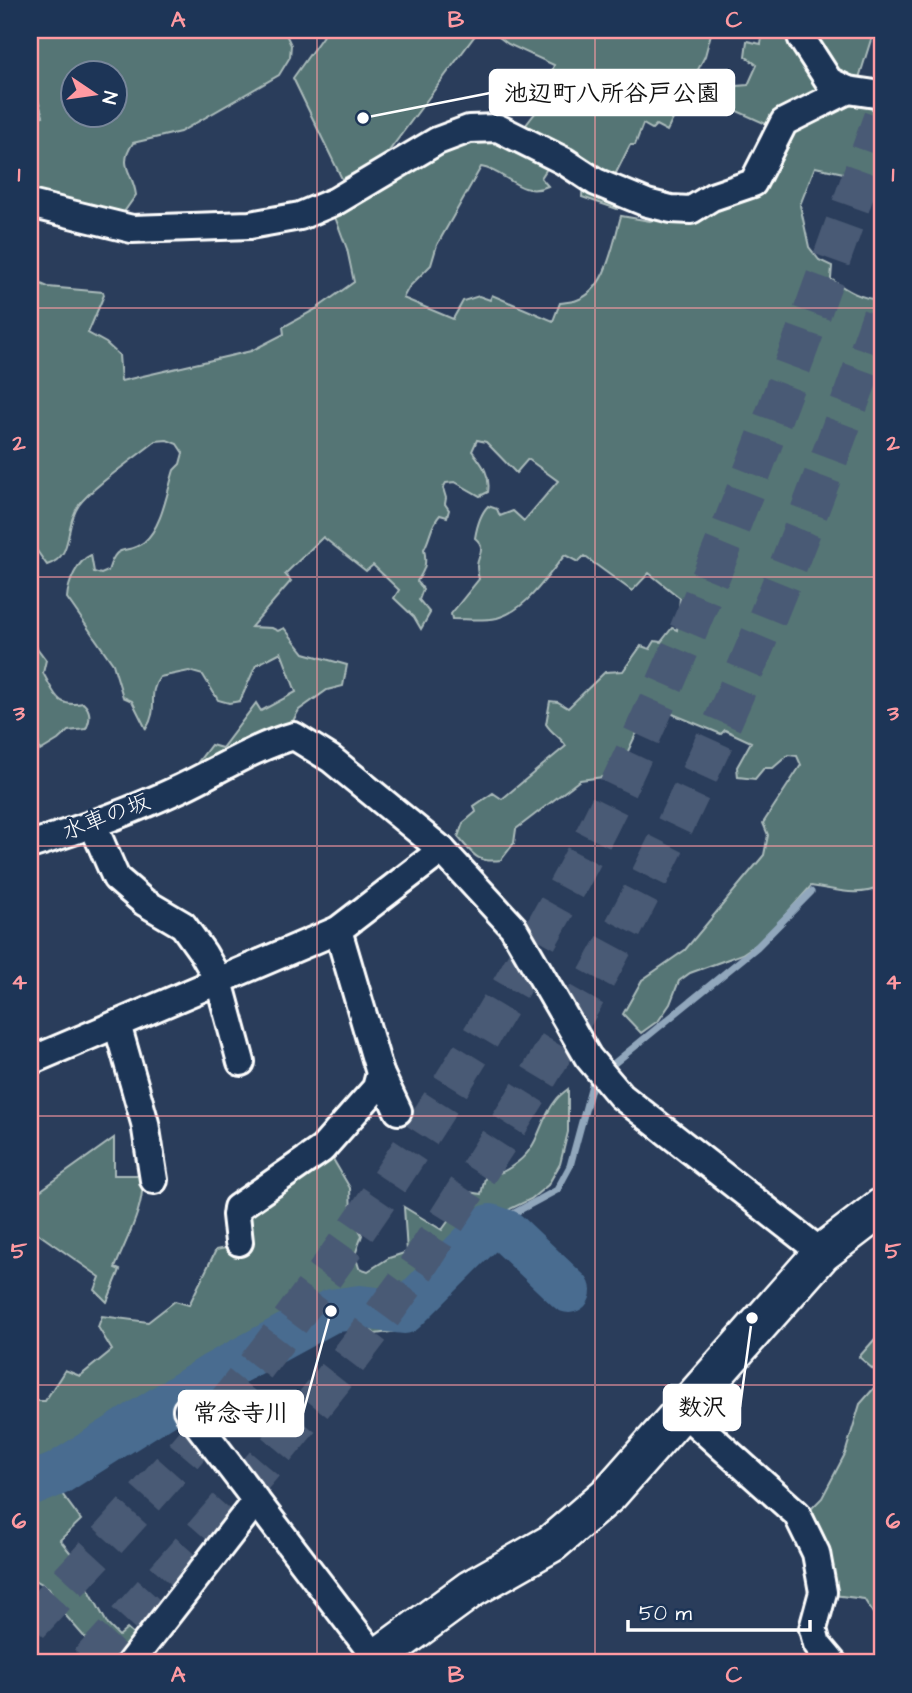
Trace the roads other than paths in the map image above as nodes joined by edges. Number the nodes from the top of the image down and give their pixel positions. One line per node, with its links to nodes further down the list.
1 (799, 30): 2 (street)
2 (848, 90): 3 (street); 4 (street)
3 (882, 95)
4 (30, 204)
5 (93, 825): 6 (street, 水車の坂); 7 (street, 水車の坂); 9 (street)
6 (30, 845)
7 (442, 850): 8 (street); 18 (street)
8 (338, 930): 9 (street); 13 (street)
9 (219, 981): 10 (street); 12 (street)
10 (117, 1024): 11 (street); 15 (street)
11 (30, 1060)
12 (241, 1062)
13 (380, 1073): 14 (street); 17 (street)
14 (398, 1111)
15 (154, 1180)
16 (882, 1207): 18 (street)
17 (239, 1242)
18 (822, 1253): 20 (street)
19 (187, 1410): 21 (street)
20 (683, 1412): 22 (street); 24 (street)
21 (255, 1502): 22 (street); 23 (street)
22 (373, 1661)
23 (130, 1663)
24 (834, 1663)

